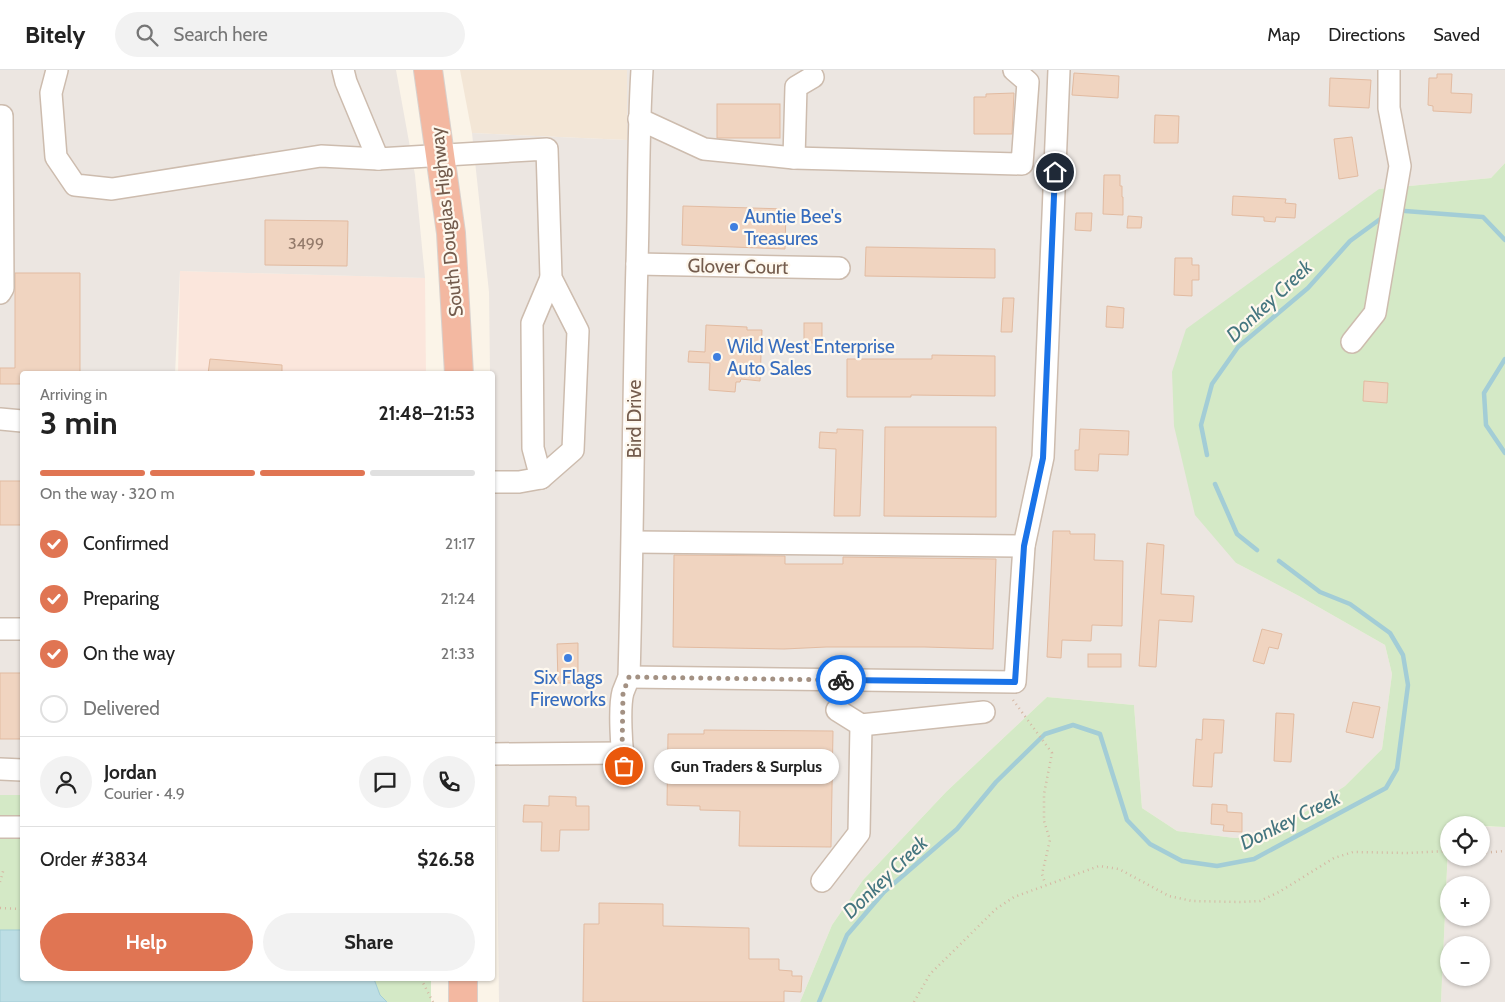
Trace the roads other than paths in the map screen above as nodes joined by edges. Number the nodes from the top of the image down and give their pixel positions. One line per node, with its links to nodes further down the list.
1 (57, 70): 13 (street)
2 (343, 70): 13 (street)
3 (428, 70): 11 (highway, South Douglas Highway)
4 (642, 70): 10 (street, Bird Drive)
5 (1014, 70): 12 (street)
6 (1059, 70): 25 (street)
7 (1389, 70): 18 (street)
8 (813, 77): 12 (street)
9 (0, 116): 17 (street)
10 (639, 119): 12 (street); 14 (street, Bird Drive)
11 (442, 157): 13 (street); 16 (street); 19 (highway, South Douglas Highway)
12 (794, 158)
13 (378, 160)
14 (637, 264): 15 (street, Glover Court); 24 (street, Bird Drive)
15 (839, 268)
16 (551, 278): 22 (street); 22 (street)
17 (0, 293)
18 (1352, 342)
19 (459, 371)
20 (0, 419): 21 (street)
21 (20, 421)
22 (541, 478): 23 (street)
23 (495, 482)
24 (633, 542): 25 (street); 28 (street, Bird Drive)
25 (1024, 546): 28 (street)
26 (0, 629): 27 (street)
27 (20, 629)
28 (629, 677): 32 (street, Bird Drive)
29 (837, 710): 31 (street)
30 (984, 712): 31 (street)
31 (862, 725): 37 (street)
32 (495, 754)
33 (0, 769): 34 (street)
34 (20, 770)
35 (0, 827): 36 (street)
36 (20, 828)
37 (822, 881)
38 (463, 981): 39 (highway)
39 (464, 1002)

